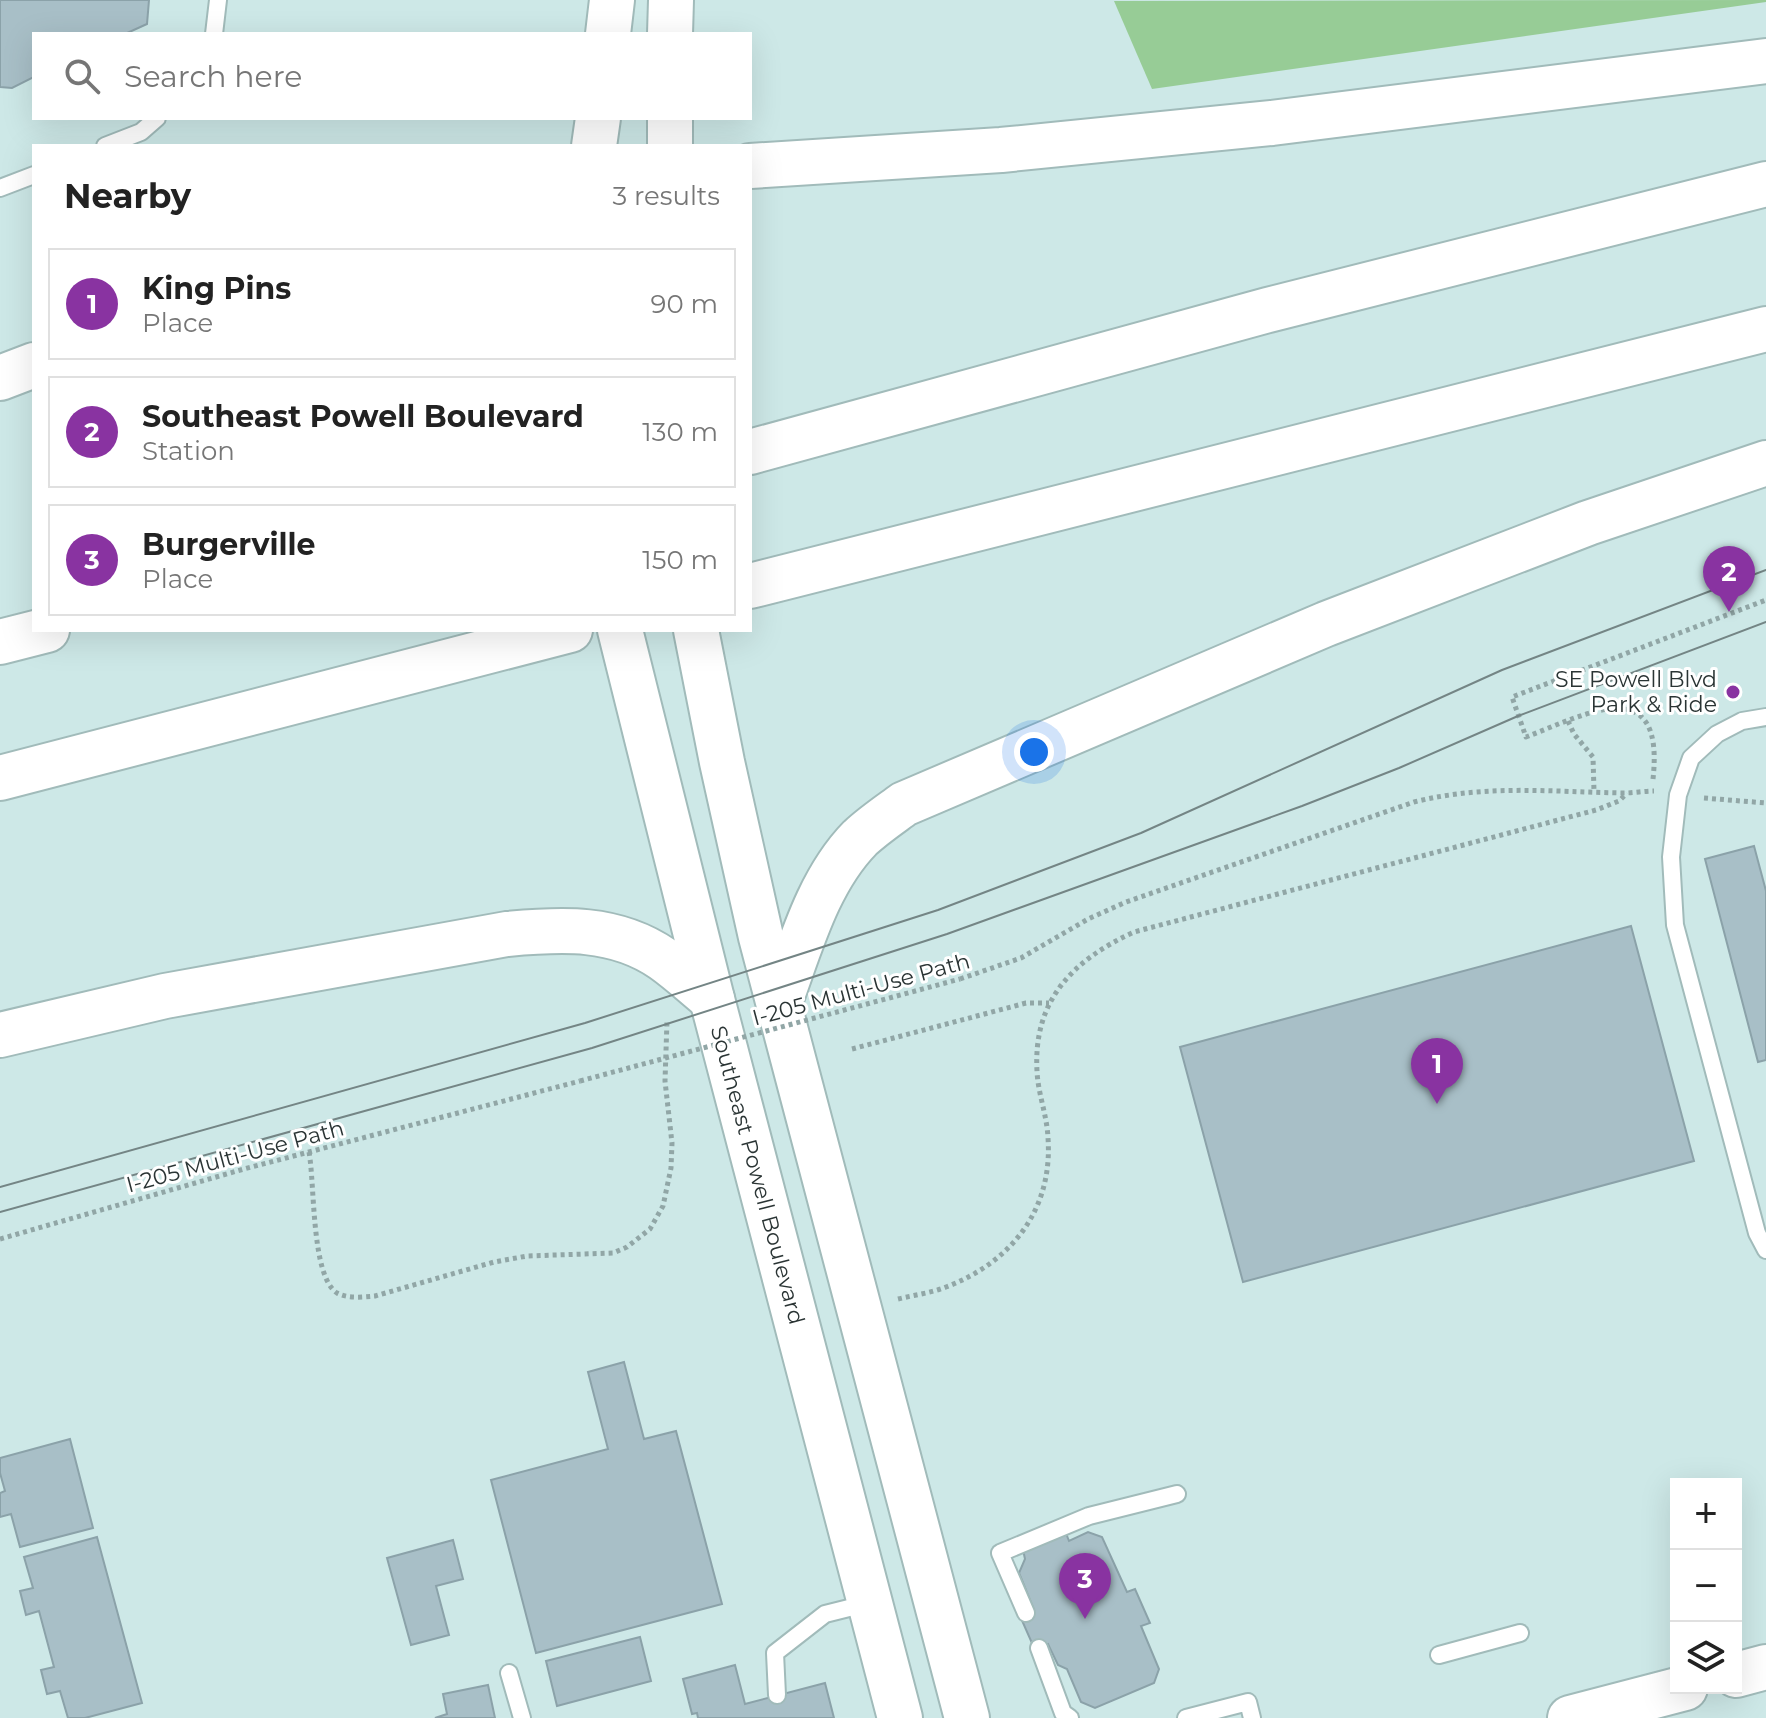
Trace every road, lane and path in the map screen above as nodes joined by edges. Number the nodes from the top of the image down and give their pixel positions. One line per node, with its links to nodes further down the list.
1 (218, 0): 4 (lane)
2 (612, 0): 5 (main road)
3 (671, 0): 6 (main road)
4 (214, 32)
5 (608, 32)
6 (670, 32)
7 (1766, 61): 14 (main road)
8 (155, 120): 11 (lane)
9 (598, 120): 12 (main road)
10 (670, 120): 13 (main road)
11 (110, 144)
12 (594, 144)
13 (670, 144)
14 (752, 166)
15 (32, 176): 17 (lane)
16 (1766, 184): 21 (main road)
17 (0, 188)
18 (1766, 329): 23 (main road)
19 (32, 366): 20 (main road)
20 (0, 378)
21 (752, 452)
22 (1766, 463): 37 (main road)
23 (752, 586)
24 (1766, 600): 31 (path)
25 (39, 632): 29 (main road)
26 (562, 632): 32 (main road)
27 (620, 632): 35 (main road, Southeast Powell Boulevard)
28 (696, 632): 37 (main road)
29 (0, 642)
30 (1766, 717): 43 (lane)
31 (1568, 721): 33 (path); 34 (path)
32 (0, 778)
33 (1651, 790)
34 (1594, 792): 36 (path, I-205 Multi-Use Path); 41 (path, I-205 Multi-Use Path, bridge)
35 (712, 999): 39 (main road); 46 (main road, Southeast Powell Boulevard)
36 (1049, 1003): 40 (path); 44 (path)
37 (779, 1004): 59 (main road)
38 (667, 1021): 41 (path)
39 (0, 1035)
40 (852, 1049)
41 (309, 1152): 42 (path, I-205 Multi-Use Path)
42 (0, 1239)
43 (1766, 1250)
44 (898, 1299)
45 (1177, 1494): 47 (lane)
46 (870, 1603): 55 (lane); 58 (main road, Southeast Powell Boulevard)
47 (1026, 1613)
48 (1520, 1633): 50 (lane)
49 (1039, 1648): 60 (lane)
50 (1439, 1655)
51 (1766, 1667): 53 (main road)
52 (509, 1673): 57 (lane)
53 (1742, 1673)
54 (1670, 1692): 62 (main road)
55 (777, 1695)
56 (1250, 1710): 61 (lane)
57 (522, 1718)
58 (900, 1718)
59 (967, 1718)
60 (1070, 1718)
61 (1186, 1718)
62 (1570, 1718)

